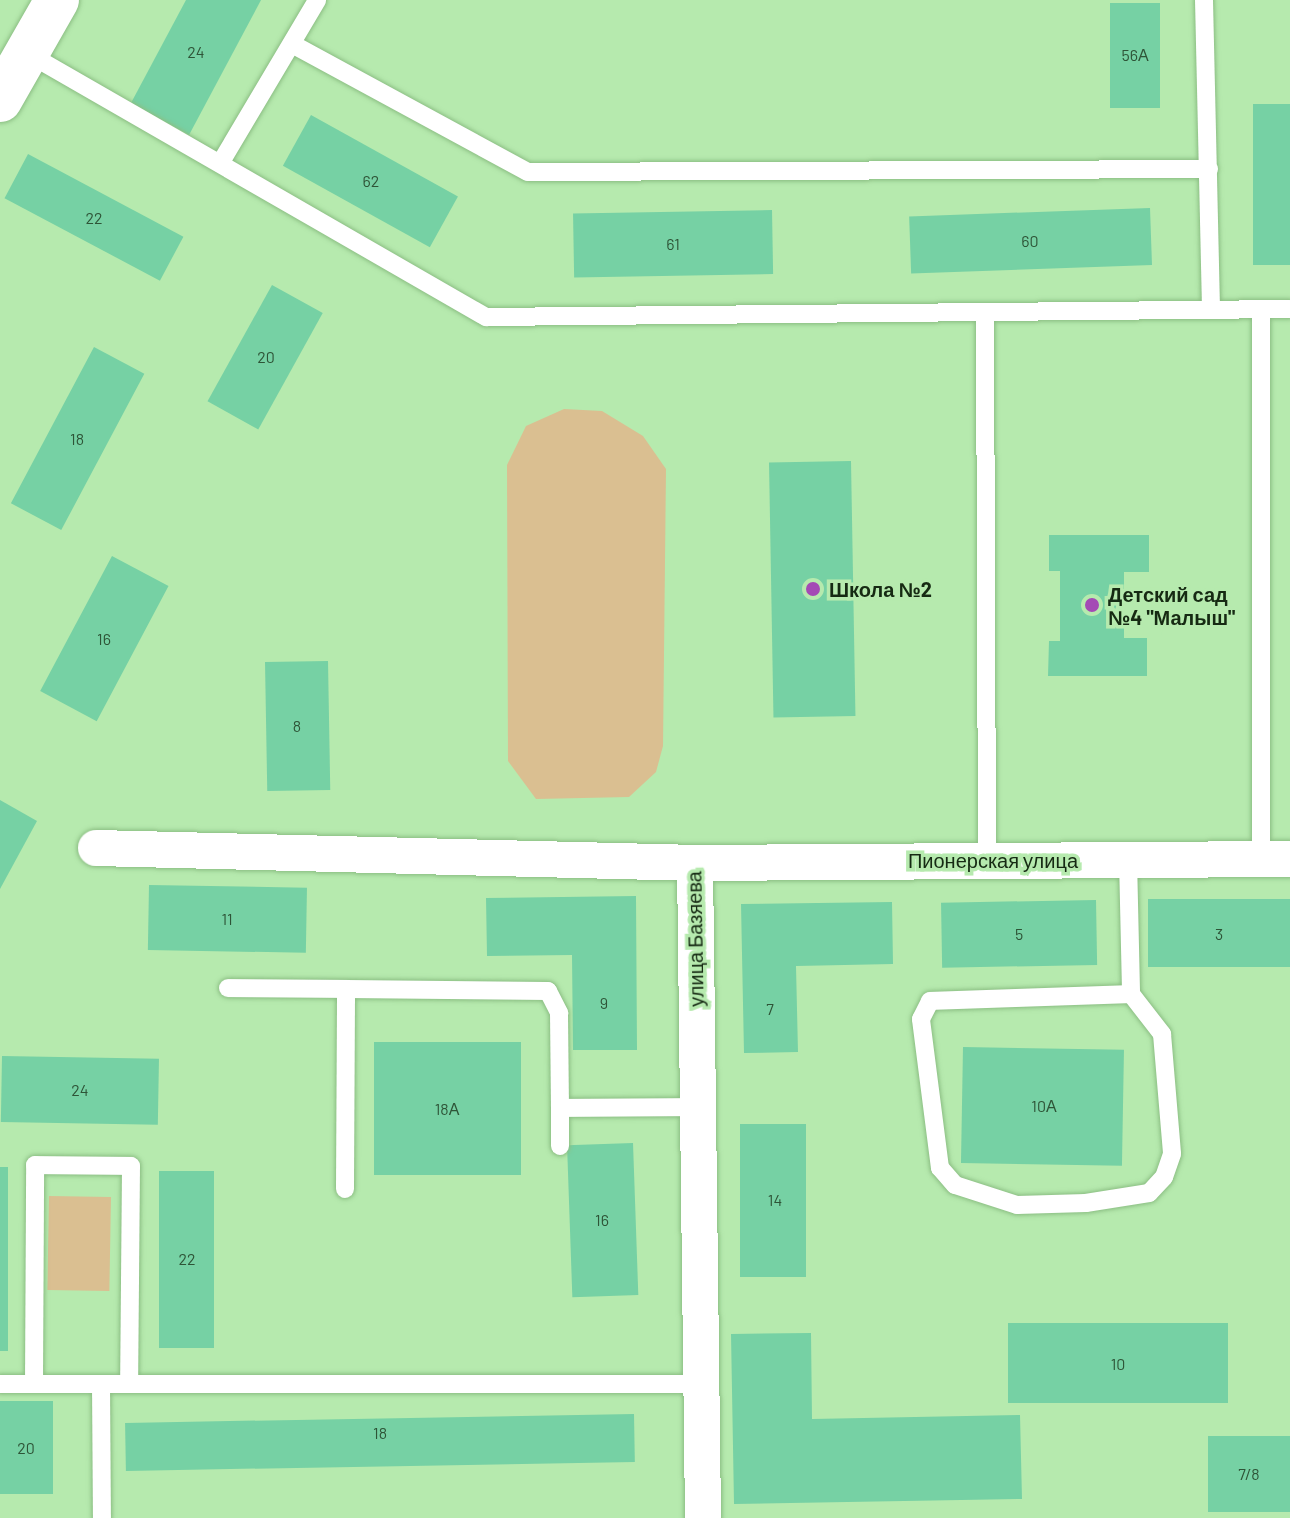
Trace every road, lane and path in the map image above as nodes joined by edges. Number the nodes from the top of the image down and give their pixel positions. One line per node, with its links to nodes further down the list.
1 (57, 0): 5 (street)
2 (317, 0): 4 (lane)
3 (1204, 0): 8 (lane)
4 (292, 44): 7 (lane); 8 (lane)
5 (27, 53): 6 (street); 7 (lane)
6 (0, 100)
7 (221, 162): 12 (lane)
8 (1209, 169): 9 (lane)
9 (1211, 309): 10 (lane); 12 (lane)
10 (1261, 309): 11 (lane); 15 (lane)
11 (1290, 309)
12 (985, 314): 16 (lane)
13 (96, 848): 17 (street, улица Базяева)
14 (1128, 859): 15 (street, Пионерская улица); 16 (street, Пионерская улица); 20 (lane)
15 (1276, 859)
16 (987, 860): 17 (street, Пионерская улица)
17 (695, 863): 21 (street, улица Базяева)
18 (228, 988): 19 (lane)
19 (346, 989): 22 (lane); 24 (lane)
20 (1131, 994): 20 (lane)
21 (698, 1107): 22 (lane); 29 (street, улица Базяева)
22 (560, 1108): 23 (lane)
23 (560, 1146)
24 (345, 1189)
25 (0, 1384): 26 (lane)
26 (34, 1384): 27 (lane); 28 (lane)
27 (101, 1384): 28 (lane); 30 (lane)
28 (129, 1384): 29 (lane)
29 (701, 1384): 31 (street, улица Базяева)
30 (102, 1518)
31 (703, 1518)

